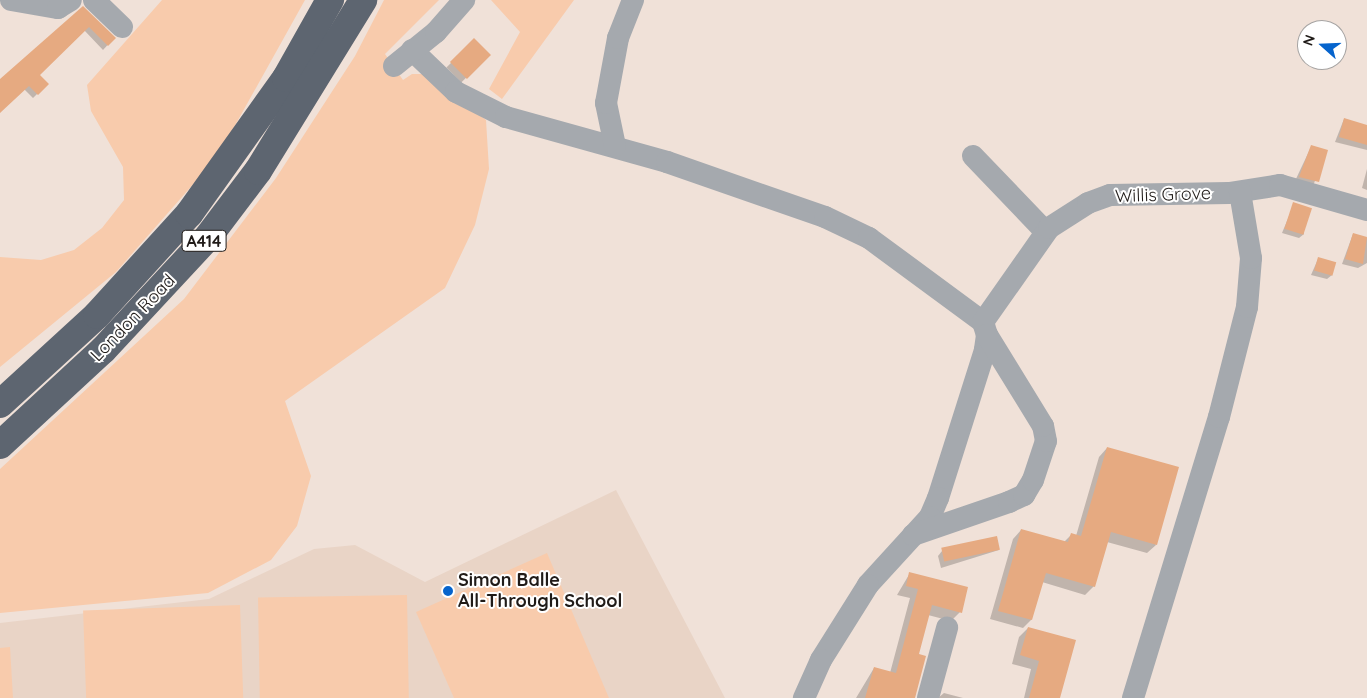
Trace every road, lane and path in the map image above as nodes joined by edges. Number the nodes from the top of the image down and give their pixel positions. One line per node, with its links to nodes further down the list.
1 (70, 0): 7 (street)
2 (94, 0): 8 (street)
3 (330, 0): 19 (highway, London Road / A414)
4 (363, 0): 20 (highway, London Road / A414)
5 (464, 0): 9 (street)
6 (633, 0): 11 (street)
7 (13, 1)
8 (122, 26)
9 (412, 50): 10 (street); 12 (street)
10 (394, 66)
11 (606, 103): 12 (street); 13 (street)
12 (575, 134): 13 (street)
13 (615, 146): 18 (street)
14 (973, 156): 17 (street)
15 (1240, 192): 16 (street, Willis Grove); 17 (street, Willis Grove); 25 (street)
16 (1367, 210)
17 (1046, 232): 18 (street, Willis Grove)
18 (985, 328): 21 (street, Willis Grove); 21 (street)
19 (1, 402)
20 (0, 445)
21 (914, 536): 23 (street, Willis Grove)
22 (947, 628): 24 (street)
23 (804, 698)
24 (928, 698)
25 (1132, 698)

